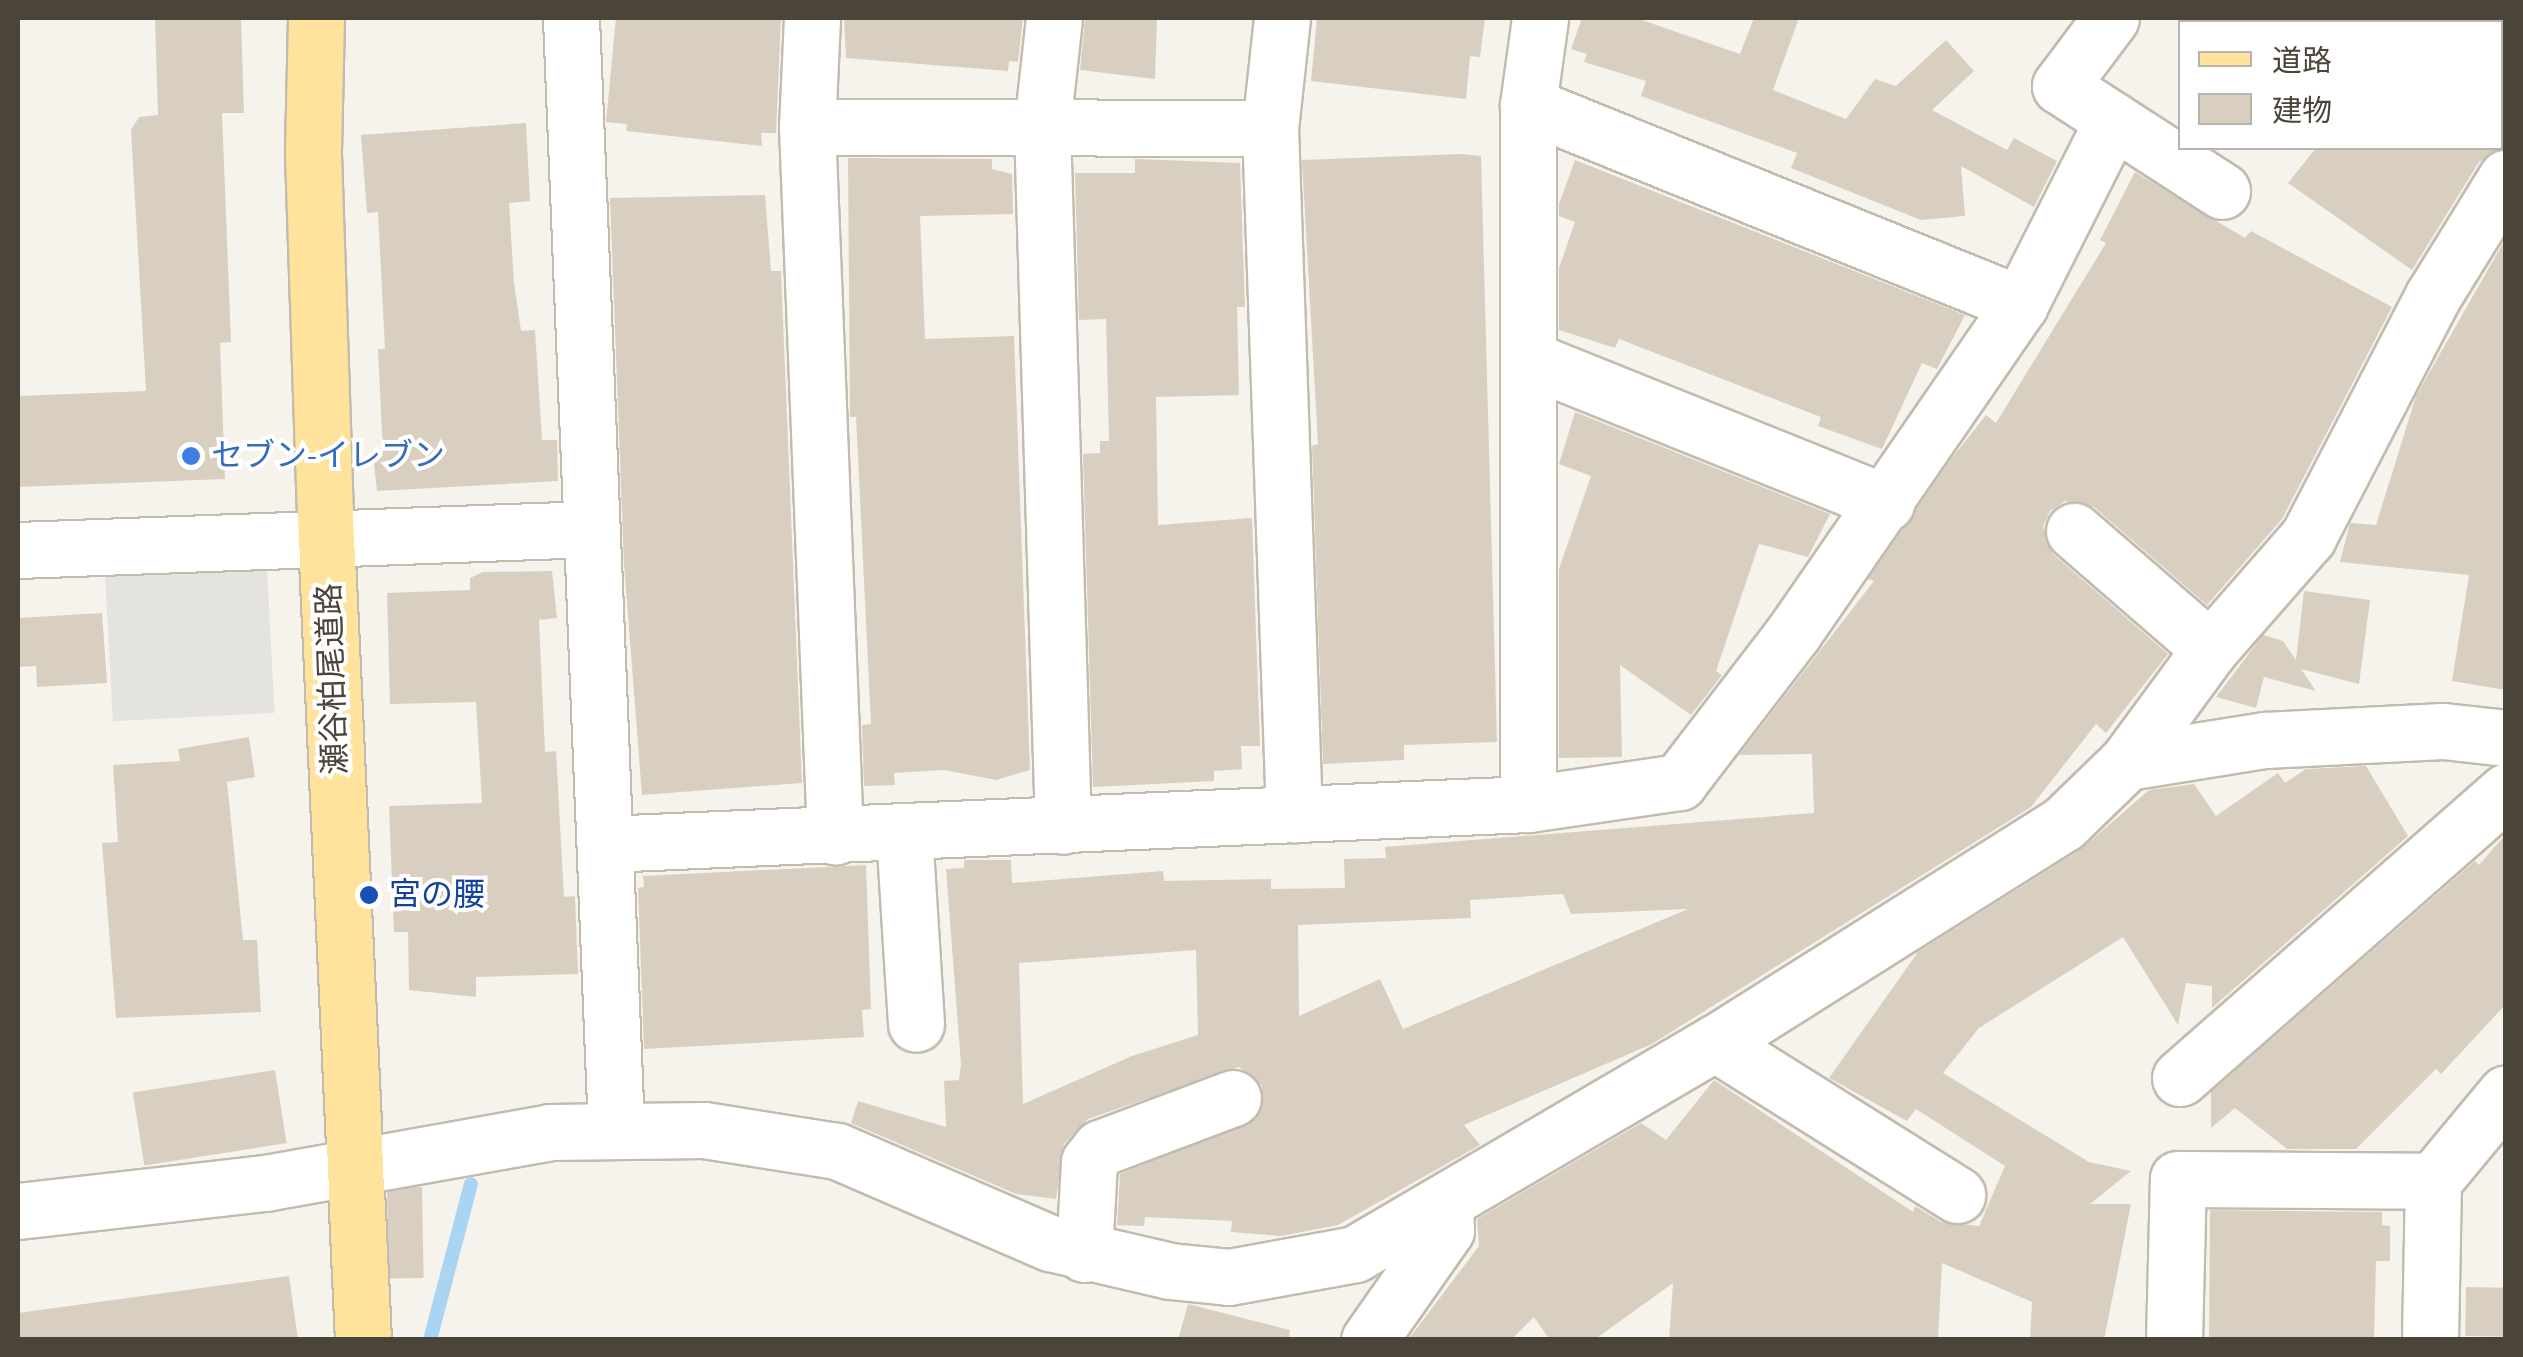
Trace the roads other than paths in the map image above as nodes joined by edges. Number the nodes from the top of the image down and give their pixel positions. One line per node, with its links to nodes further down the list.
1 (316, 18): 20 (main road, 瀬谷柏尾道路)
2 (571, 18): 18 (street)
3 (812, 18): 10 (street)
4 (1054, 18): 11 (street)
5 (1282, 18): 12 (street)
6 (1540, 18): 8 (street)
7 (2110, 18): 9 (street)
8 (1528, 105): 15 (street); 16 (street)
9 (2113, 120): 14 (street); 15 (street)
10 (807, 127): 11 (street); 30 (street)
11 (1042, 127): 12 (street); 28 (street)
12 (1270, 128): 27 (street)
13 (2506, 178): 22 (street)
14 (2222, 191)
15 (2020, 304): 17 (street)
16 (1531, 360): 17 (street); 26 (street)
17 (1886, 503): 26 (street)
18 (591, 529): 20 (street); 31 (street)
19 (2074, 531): 22 (street)
20 (326, 538): 21 (street); 38 (main road, 瀬谷柏尾道路)
21 (18, 550)
22 (2210, 649): 24 (street)
23 (2506, 738): 24 (street)
24 (2126, 762): 33 (street)
25 (2506, 792): 34 (street)
26 (1528, 804): 27 (street)
27 (1294, 815): 28 (street)
28 (1063, 826): 29 (street)
29 (904, 833): 30 (street); 32 (street)
30 (835, 836): 31 (street)
31 (606, 844): 37 (street)
32 (916, 1024)
33 (1715, 1043): 40 (street); 41 (street)
34 (2180, 1078)
35 (2506, 1093): 39 (street)
36 (1233, 1098): 43 (street)
37 (616, 1128): 38 (street); 43 (street)
38 (353, 1168): 42 (street); 44 (main road, 瀬谷柏尾道路)
39 (2433, 1182): 46 (street); 47 (street)
40 (1957, 1195)
41 (1446, 1205): 43 (street); 45 (street)
42 (18, 1211)
43 (1084, 1254)
44 (362, 1340)
45 (1369, 1340)
46 (2174, 1340)
47 (2430, 1340)

